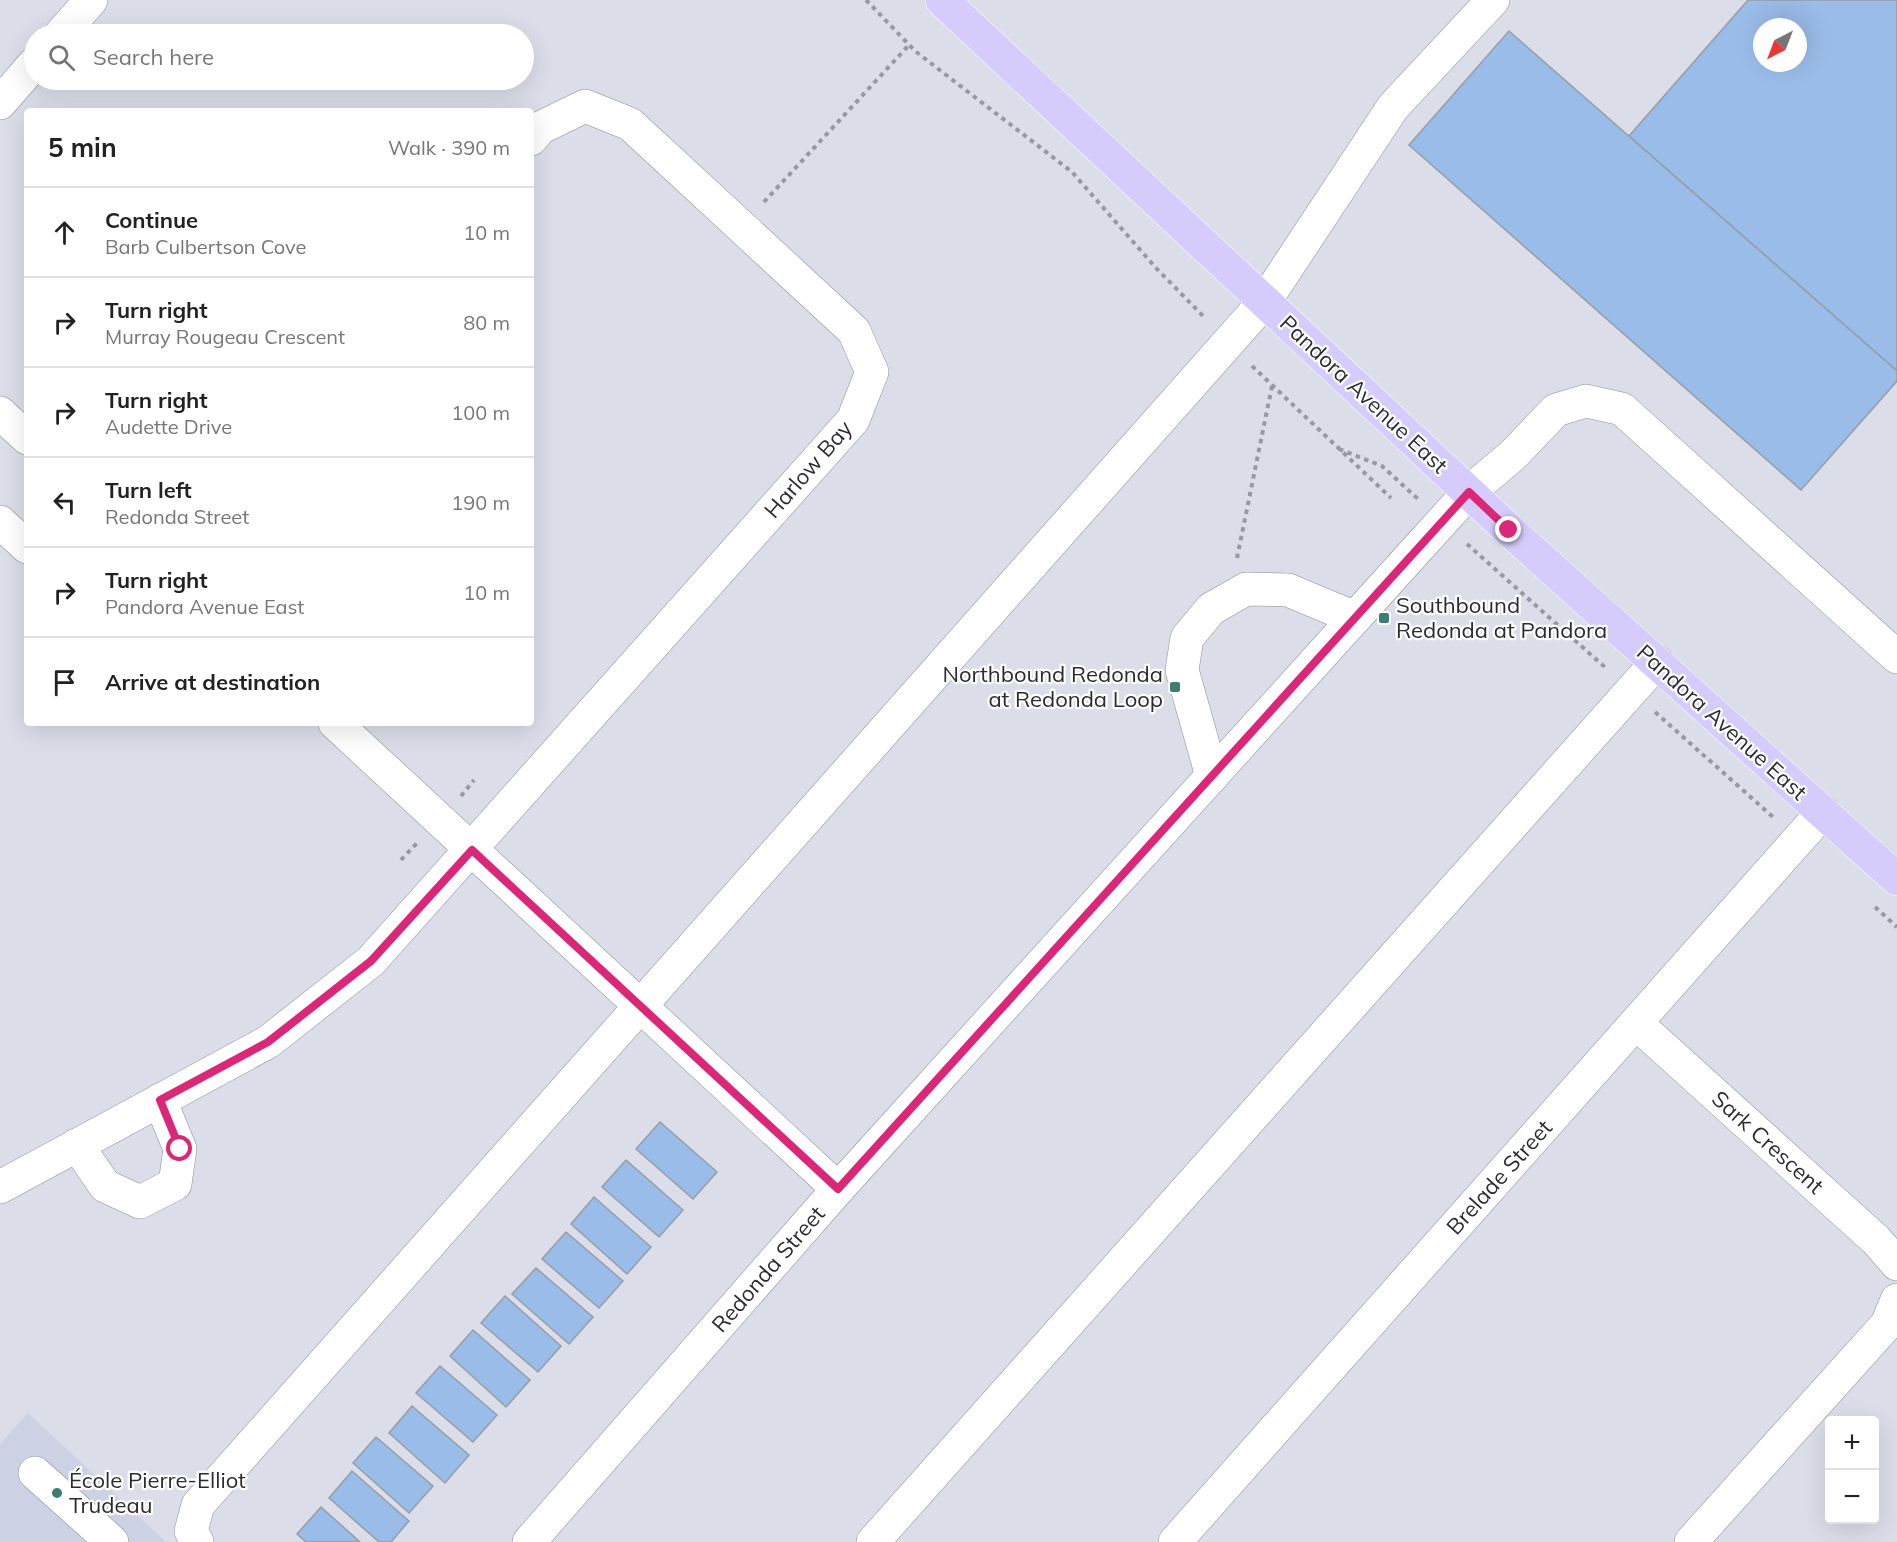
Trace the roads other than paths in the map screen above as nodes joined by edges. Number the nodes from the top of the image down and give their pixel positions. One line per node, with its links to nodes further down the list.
1 (91, 0): 4 (street)
2 (942, 0): 8 (main road, Pandora Avenue East)
3 (1493, 0): 8 (street)
4 (70, 24)
5 (24, 75): 6 (street)
6 (0, 103)
7 (534, 135): 20 (street, Harlow Bay)
8 (1265, 301): 11 (main road, Pandora Avenue East); 22 (street)
9 (0, 413): 10 (street)
10 (24, 435)
11 (1469, 492): 14 (street, Redonda Street); 15 (street, Redonda Street); 16 (main road, Pandora Avenue East)
12 (0, 522): 13 (street)
13 (24, 544)
14 (1355, 618): 18 (street, Redonda Street); 18 (street)
15 (1897, 657)
16 (1657, 662): 19 (main road, Pandora Avenue East); 34 (street)
17 (338, 726): 20 (street)
18 (1212, 776): 27 (street, Redonda Street)
19 (1823, 813): 21 (main road, Pandora Avenue East); 23 (street, Brelade Street)
20 (472, 850): 22 (street); 24 (street, Harlow Bay)
21 (1897, 879)
22 (638, 1006): 27 (street); 32 (street)
23 (1636, 1023): 28 (street, Sark Crescent); 35 (street, Brelade Street)
24 (160, 1100): 25 (street, Harlow Bay); 25 (street)
25 (77, 1145): 26 (street, Harlow Bay)
26 (0, 1187)
27 (838, 1189): 33 (street, Redonda Street)
28 (1897, 1264)
29 (1897, 1300): 36 (street)
30 (35, 1473): 31 (street)
31 (112, 1542)
32 (197, 1542)
33 (529, 1542)
34 (873, 1542)
35 (1175, 1542)
36 (1691, 1542)

